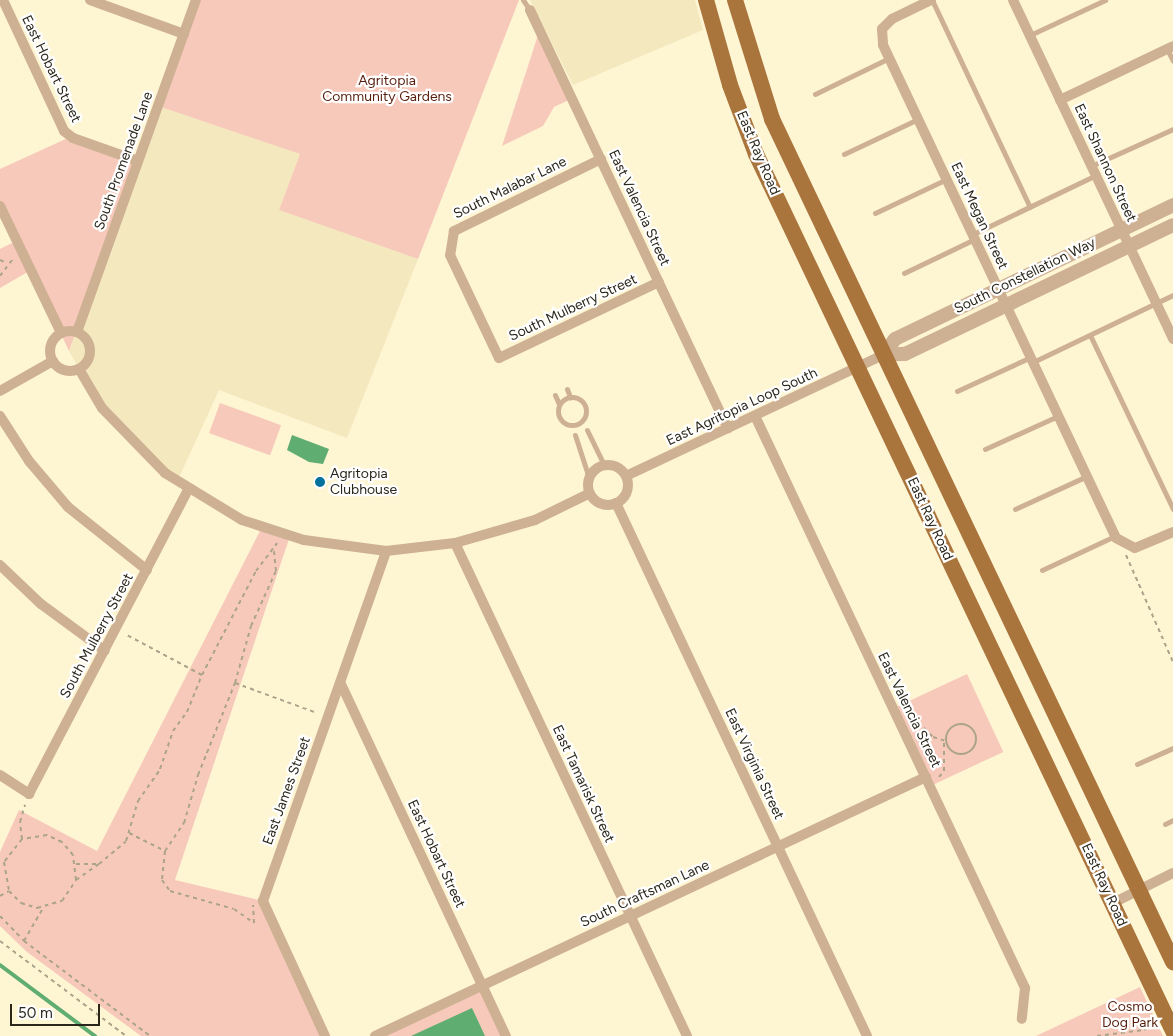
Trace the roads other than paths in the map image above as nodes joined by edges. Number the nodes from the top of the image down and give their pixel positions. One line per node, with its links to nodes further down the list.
1 (2, 0): 22 (street, East Hobart Street)
2 (90, 0): 11 (street)
3 (196, 0): 11 (street, South Promenade Lane)
4 (524, 0): 10 (lane, East Valencia Street)
5 (706, 0): 46 (main road, East Ray Road)
6 (735, 0): 46 (main road, East Ray Road)
7 (931, 0): 14 (street, East Megan Street); 27 (lane)
8 (1013, 0): 12 (street, East Shannon Street)
9 (1105, 0): 12 (lane)
10 (530, 10): 21 (street, East Valencia Street)
11 (184, 34): 22 (street, South Promenade Lane)
12 (1030, 36): 17 (street, East Shannon Street)
13 (1170, 48): 15 (lane); 17 (street)
14 (890, 58): 16 (lane); 18 (street, East Megan Street)
15 (1173, 61)
16 (816, 94)
17 (1060, 100): 23 (street, East Shannon Street)
18 (918, 119): 20 (lane); 24 (street, East Megan Street)
19 (1173, 129): 23 (lane)
20 (844, 154)
21 (601, 159): 34 (street, East Valencia Street); 43 (street, South Malabar Lane)
22 (138, 161): 39 (street, South Promenade Lane)
23 (1094, 170): 27 (lane); 30 (street, East Shannon Street)
24 (947, 179): 28 (lane); 31 (street, East Megan Street)
25 (1173, 205): 30 (street, South Constellation Way)
26 (0, 206): 40 (street)
27 (1030, 206): 31 (lane)
28 (875, 213)
29 (1173, 225): 32 (street, South Constellation Way)
30 (1121, 229): 32 (street, East Shannon Street); 35 (street, South Constellation Way)
31 (974, 237): 33 (lane); 35 (street, East Megan Street)
32 (1129, 246): 37 (street, East Shannon Street); 38 (street, South Constellation Way)
33 (904, 272)
34 (659, 282): 43 (street, South Mulberry Street); 59 (street, East Valencia Street)
35 (998, 289): 38 (street, East Megan Street); 46 (street, South Constellation Way)
36 (1173, 295): 37 (lane)
37 (1156, 303): 41 (lane); 42 (street, East Shannon Street)
38 (1006, 305): 44 (street, East Megan Street); 46 (street, South Constellation Way)
39 (77, 332): 40 (street); 47 (street)
40 (61, 333): 45 (street)
41 (1090, 335): 44 (lane); 71 (lane)
42 (1173, 338)
43 (499, 358)
44 (1032, 359): 49 (lane); 56 (street, East Megan Street)
45 (53, 361): 47 (street); 50 (street)
46 (870, 361): 55 (street, East Agritopia Loop South); 89 (main road, East Ray Road); 90 (main road, East Ray Road)
47 (79, 369): 67 (street)
48 (567, 389): 52 (lane)
49 (957, 391)
50 (0, 392)
51 (554, 395): 53 (lane)
52 (570, 397): 53 (lane); 57 (lane)
53 (559, 404): 58 (lane)
54 (0, 416): 77 (street)
55 (755, 416): 59 (street, East Agritopia Loop South); 84 (street, East Valencia Street)
56 (1058, 416): 62 (lane); 65 (street, East Megan Street)
57 (582, 420): 58 (lane); 60 (lane)
58 (572, 425): 61 (lane)
59 (728, 428): 64 (street, East Agritopia Loop South)
60 (590, 438): 61 (lane); 63 (lane)
61 (579, 444): 66 (lane)
62 (985, 449)
63 (604, 465): 64 (street); 66 (street)
64 (626, 476): 69 (street)
65 (1087, 476): 70 (lane); 73 (street, East Megan Street)
66 (589, 478): 68 (street)
67 (188, 490): 75 (street); 77 (street, South Mulberry Street)
68 (590, 493): 69 (street); 74 (street)
69 (616, 503): 87 (street, East Virginia Street)
70 (1015, 509)
71 (1173, 509)
72 (1173, 533): 73 (street, East Megan Street)
73 (1115, 536): 78 (lane)
74 (456, 543): 75 (street); 91 (street, East Tamarisk Street)
75 (386, 551): 80 (street, East James Street)
76 (0, 565): 79 (street)
77 (147, 570): 79 (street, South Mulberry Street)
78 (1042, 570)
79 (105, 651): 83 (street, South Mulberry Street)
80 (341, 684): 93 (street, East Hobart Street); 96 (street, East James Street)
81 (1173, 748): 82 (lane)
82 (1137, 764)
83 (0, 775)
84 (927, 779): 87 (street, South Craftsman Lane); 94 (street, East Valencia Street)
85 (1173, 820): 86 (lane)
86 (1165, 824)
87 (778, 846): 91 (street, South Craftsman Lane); 100 (street, East Virginia Street)
88 (1173, 873): 89 (street)
89 (1138, 891): 90 (street); 92 (main road, East Ray Road)
90 (1113, 903): 95 (main road, East Ray Road)
91 (630, 916): 93 (street, South Craftsman Lane); 99 (street, East Tamarisk Street)
92 (1173, 962)
93 (482, 985): 97 (street, South Craftsman Lane); 98 (street, East Hobart Street)
94 (1022, 1019)
95 (1170, 1024)
96 (325, 1036)
97 (375, 1036)
98 (506, 1036)
99 (686, 1036)
100 (867, 1036)

